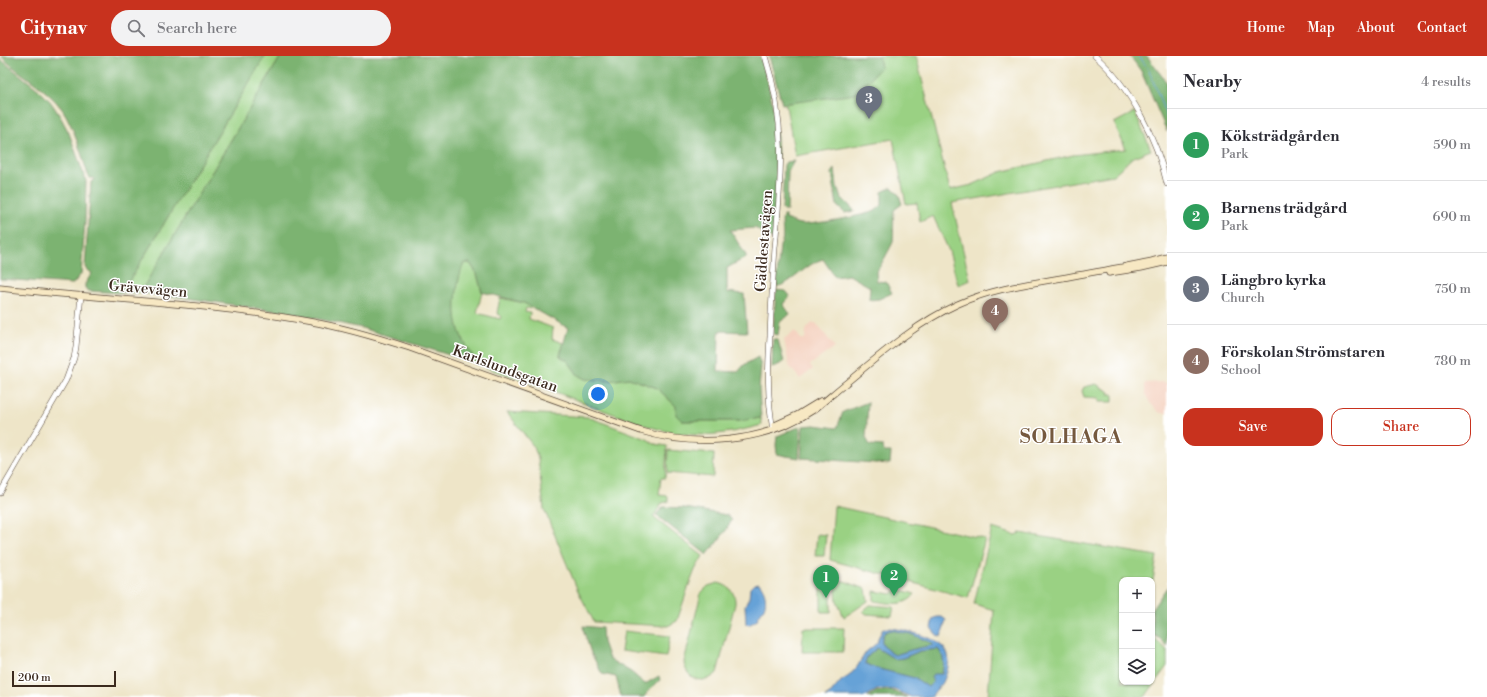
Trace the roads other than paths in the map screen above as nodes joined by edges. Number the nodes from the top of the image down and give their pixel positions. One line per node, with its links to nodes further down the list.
1 (766, 56): 10 (street, Gäddestavägen)
2 (1095, 56): 3 (street)
3 (1167, 184)
4 (1167, 257): 6 (main road, Karlslundsgatan)
5 (1167, 262): 6 (main road, Karlslundsgatan)
6 (1079, 275): 10 (main road, Karlslundsgatan)
7 (0, 288): 8 (main road, Grävevägen)
8 (81, 295): 9 (main road, Grävevägen); 11 (street)
9 (294, 319): 10 (main road, Karlslundsgatan)
10 (772, 428)
11 (0, 493)

